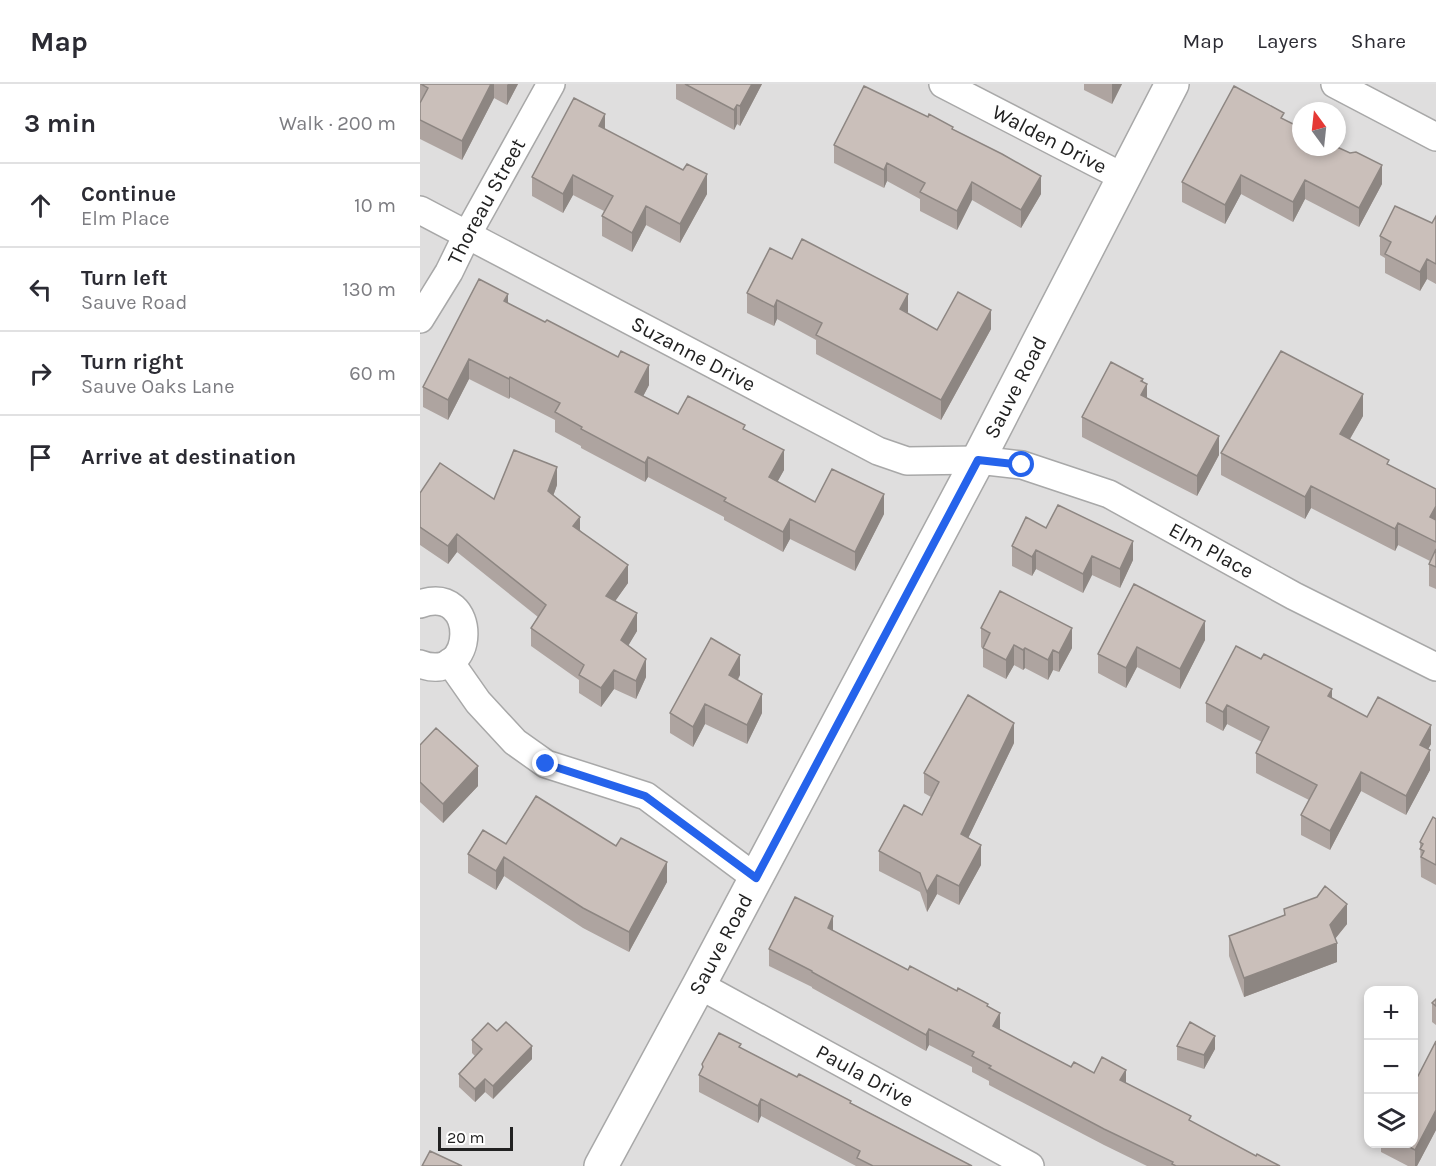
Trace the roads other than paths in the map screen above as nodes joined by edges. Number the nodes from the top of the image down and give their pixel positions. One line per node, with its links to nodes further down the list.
1 (550, 84): 8 (street, Thoreau Street)
2 (944, 84): 6 (street, Walden Drive)
3 (1172, 84): 6 (street, Sauve Road)
4 (1335, 84): 5 (street)
5 (1436, 137)
6 (1125, 178): 10 (street, Sauve Road)
7 (420, 210): 8 (street, Suzanne Drive)
8 (467, 235): 9 (street, Thoreau Street); 10 (street, Suzanne Drive)
9 (420, 319)
10 (978, 460): 14 (street, Elm Place); 15 (street, Sauve Road)
11 (420, 604): 12 (street)
12 (450, 662): 13 (street); 15 (street)
13 (420, 664)
14 (1436, 667)
15 (756, 878): 16 (street, Sauve Road)
16 (699, 986): 17 (street, Sauve Road); 18 (street, Paula Drive)
17 (601, 1166)
18 (1029, 1166)

